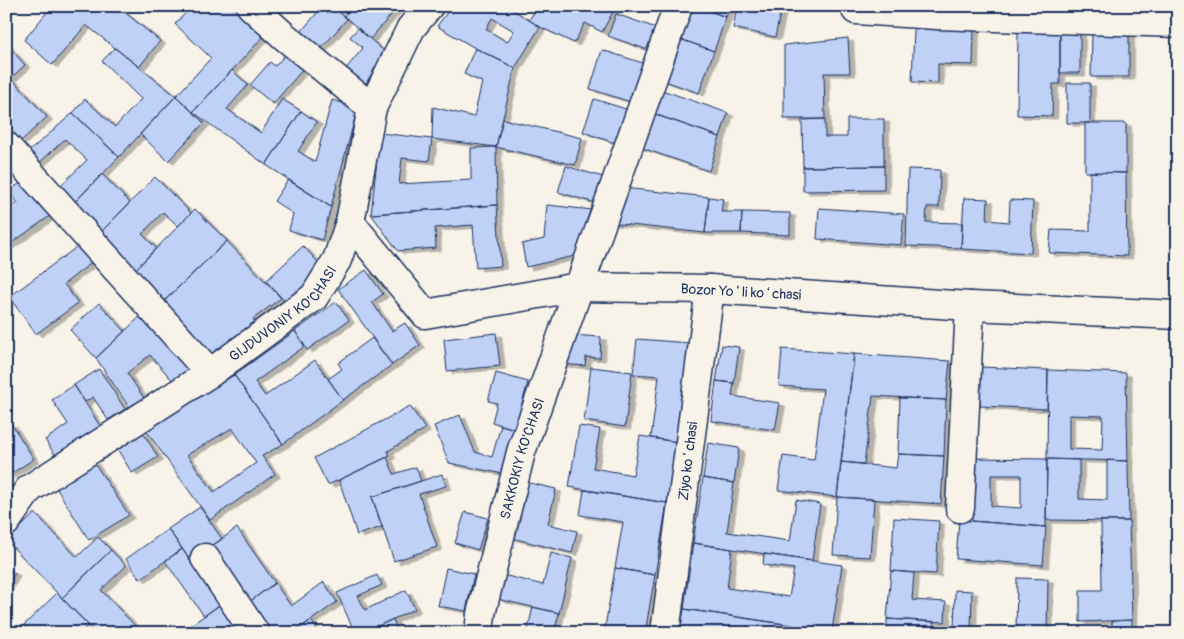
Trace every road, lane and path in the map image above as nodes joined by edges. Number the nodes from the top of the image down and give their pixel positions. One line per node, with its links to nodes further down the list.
1 (251, 6): 7 (street)
2 (429, 6): 7 (street, GIJDUVONIY KO'CHASI)
3 (678, 6): 10 (street, SAKKOKIY KO'CHASI)
4 (856, 10): 5 (street)
5 (937, 11): 6 (street)
6 (1178, 23)
7 (372, 108): 9 (street, GIJDUVONIY KO'CHASI)
8 (6, 146): 14 (street)
9 (350, 222): 10 (street, Bozor Yoʻli koʻchasi); 14 (street, GIJDUVONIY KO'CHASI)
10 (578, 287): 11 (street, Bozor Yoʻli koʻchasi); 19 (street, SAKKOKIY KO'CHASI)
11 (710, 289): 12 (street, Bozor Yoʻli koʻchasi); 20 (street, Ziyo koʻchasi)
12 (970, 306): 13 (street, Bozor Yoʻli koʻchasi); 15 (street)
13 (1178, 316)
14 (210, 373): 16 (street, GIJDUVONIY KO'CHASI)
15 (960, 508)
16 (6, 522)
17 (205, 558): 18 (street)
18 (256, 633)
19 (479, 633)
20 (665, 633)

